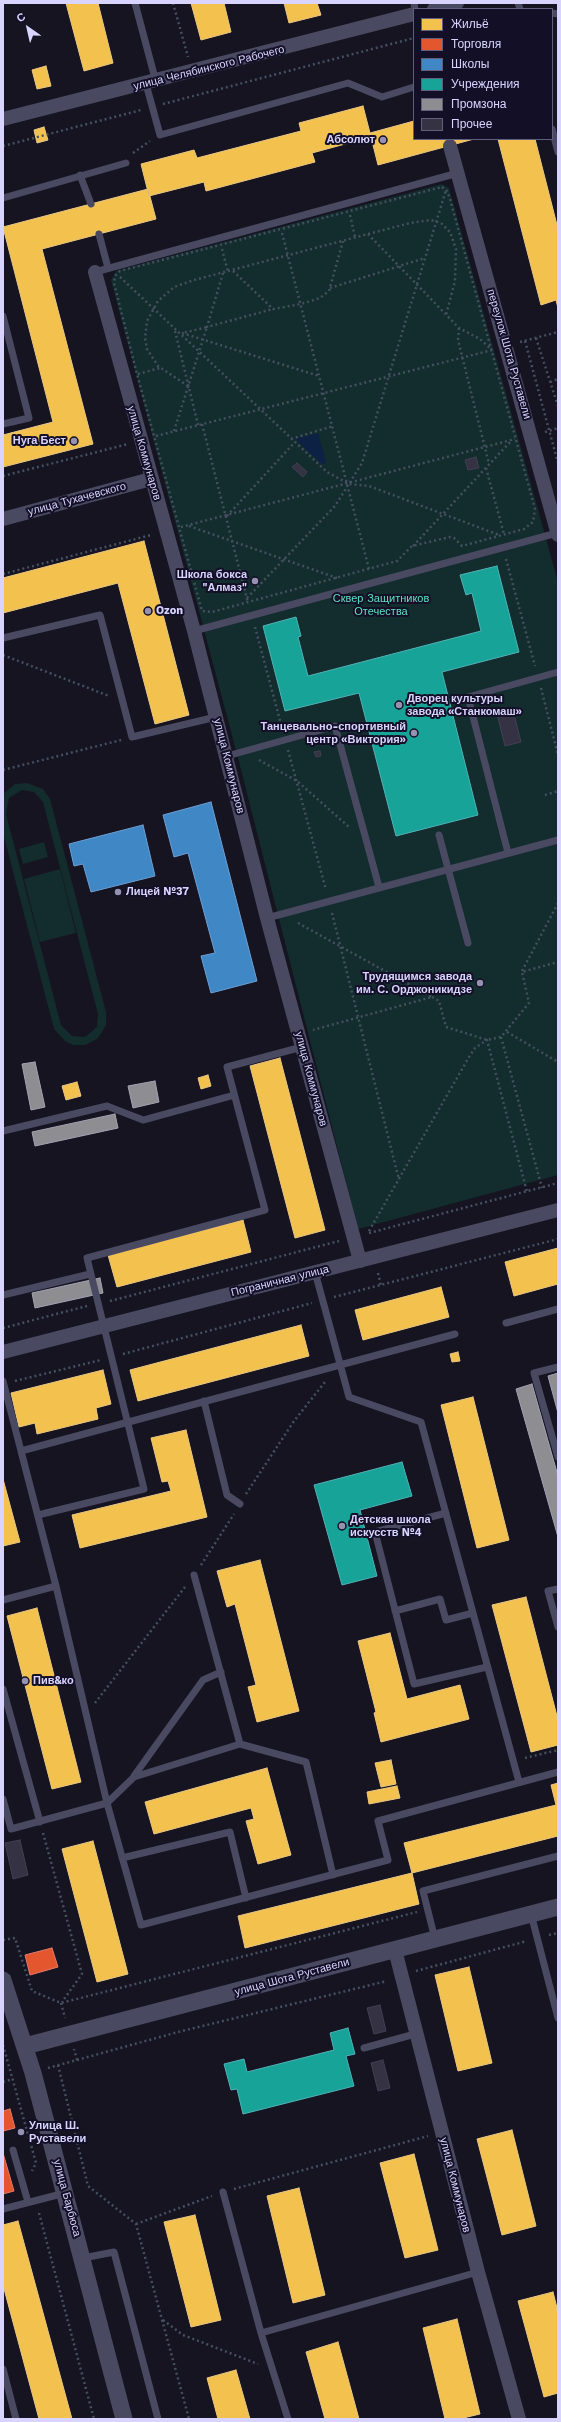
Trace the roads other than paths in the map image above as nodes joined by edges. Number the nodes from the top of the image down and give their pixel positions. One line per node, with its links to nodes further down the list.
1 (134, 3): 5 (lane)
2 (457, 3): 3 (street)
3 (438, 8)
4 (413, 14): 5 (street, улица Челябинского Рабочего)
5 (151, 83): 6 (lane); 7 (street, улица Челябинского Рабочего)
6 (413, 87)
7 (3, 119)
8 (553, 133): 10 (lane)
9 (450, 146): 12 (street, переулок Шота Руставели)
10 (558, 152)
11 (126, 163): 13 (lane)
12 (458, 172): 17 (lane); 22 (street, переулок Шота Руставели)
13 (80, 175): 14 (lane); 15 (lane)
14 (3, 198)
15 (91, 204)
16 (99, 234): 17 (lane)
17 (102, 270): 20 (street, улица Коммунаров)
18 (3, 316): 19 (lane)
19 (3, 424)
20 (151, 479): 21 (street, улица Тухачевского); 23 (street, улица Коммунаров)
21 (3, 519)
22 (558, 534): 23 (lane)
23 (194, 631): 26 (street, улица Коммунаров)
24 (3, 638): 26 (lane)
25 (558, 672): 30 (lane)
26 (216, 717): 27 (street, улица Коммунаров)
27 (227, 756): 32 (lane); 33 (street, улица Коммунаров)
28 (439, 835): 31 (lane)
29 (558, 840): 30 (lane)
30 (508, 853): 31 (lane)
31 (449, 869): 32 (lane); 34 (lane)
32 (379, 888): 33 (lane)
33 (267, 918): 35 (street, улица Коммунаров)
34 (468, 943)
35 (302, 1048): 36 (lane); 39 (street, улица Коммунаров)
36 (234, 1095): 37 (lane); 41 (lane)
37 (3, 1131)
38 (558, 1210): 39 (street, Пограничная улица)
39 (360, 1261): 40 (street, Пограничная улица)
40 (315, 1272): 45 (street, Пограничная улица); 48 (lane)
41 (90, 1274): 42 (lane); 45 (lane)
42 (3, 1295)
43 (558, 1309): 44 (lane)
44 (506, 1323)
45 (103, 1326): 47 (street, Пограничная улица); 52 (lane)
46 (455, 1334): 48 (lane)
47 (3, 1352)
48 (340, 1363): 51 (lane); 56 (lane)
49 (558, 1367): 54 (lane)
50 (3, 1383): 53 (lane)
51 (204, 1401): 52 (lane); 55 (lane)
52 (128, 1421): 53 (lane); 57 (lane)
53 (21, 1451): 57 (lane)
54 (558, 1457)
55 (240, 1504)
56 (446, 1512): 62 (lane); 63 (lane)
57 (38, 1515): 59 (lane)
58 (194, 1575): 66 (lane)
59 (56, 1586): 61 (lane); 73 (lane)
60 (558, 1589): 64 (lane)
61 (3, 1600)
62 (395, 1611): 63 (lane); 65 (lane)
63 (473, 1613): 65 (lane)
64 (558, 1627)
65 (487, 1667): 71 (lane)
66 (221, 1672): 68 (lane); 70 (lane)
67 (3, 1689): 74 (lane)
68 (240, 1744): 70 (lane); 77 (lane)
69 (558, 1772): 71 (lane)
70 (134, 1777): 73 (lane)
71 (519, 1782): 77 (lane)
72 (3, 1798): 74 (lane)
73 (107, 1803): 74 (lane); 76 (lane)
74 (40, 1822)
75 (558, 1856): 81 (lane)
76 (122, 1858): 78 (lane); 78 (lane)
77 (332, 1875): 78 (lane)
78 (246, 1898)
79 (558, 1907): 80 (street, улица Шота Руставели)
80 (531, 1914): 81 (street, улица Шота Руставели); 84 (lane)
81 (435, 1939): 82 (street, улица Шота Руставели)
82 (395, 1950): 85 (street, улица Коммунаров); 86 (street, улица Шота Руставели)
83 (4, 1985): 86 (street, улица Барбюса)
84 (558, 2018)
85 (416, 2034): 87 (lane); 94 (street, улица Коммунаров)
86 (25, 2046): 90 (street, улица Барбюса)
87 (364, 2048)
88 (13, 2150): 91 (lane)
89 (223, 2192): 95 (lane)
90 (65, 2193): 91 (lane); 93 (street, улица Барбюса)
91 (28, 2202): 92 (lane)
92 (3, 2209)
93 (83, 2258): 98 (street, улица Барбюса); 99 (lane)
94 (478, 2272): 95 (lane); 101 (street, улица Коммунаров)
95 (261, 2333): 100 (lane)
96 (3, 2369): 97 (lane)
97 (16, 2419)
98 (124, 2419)
99 (158, 2419)
100 (288, 2419)
101 (519, 2419)

